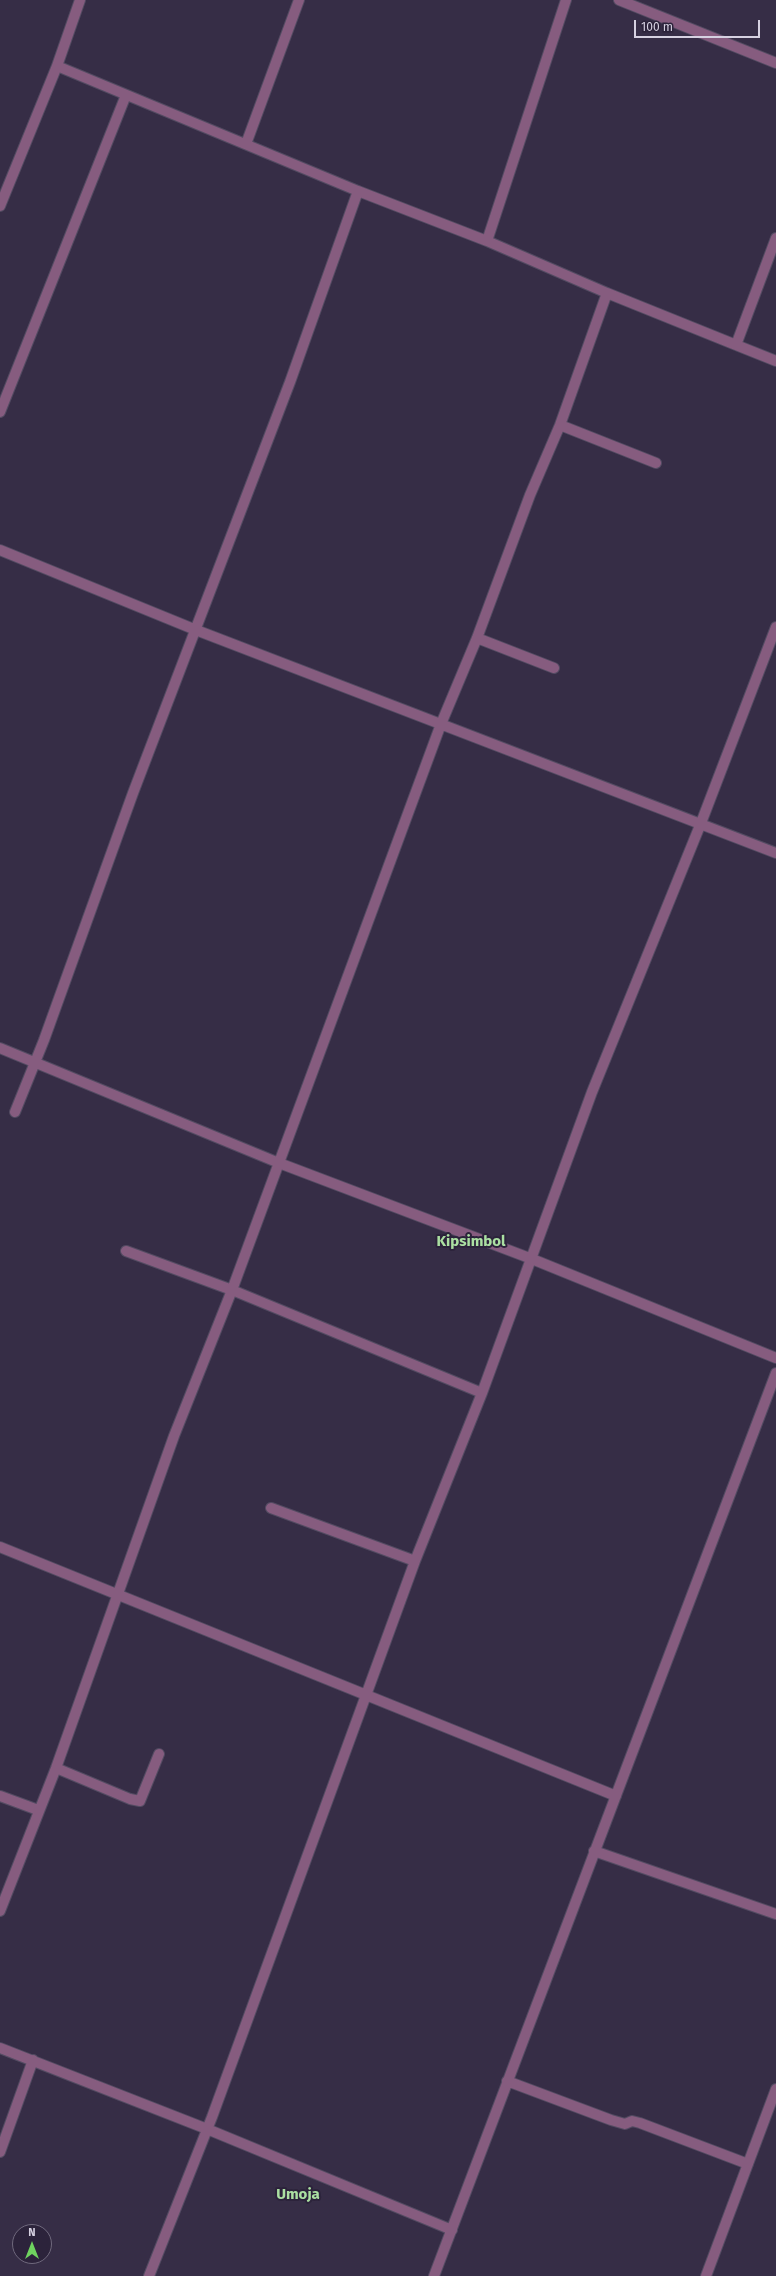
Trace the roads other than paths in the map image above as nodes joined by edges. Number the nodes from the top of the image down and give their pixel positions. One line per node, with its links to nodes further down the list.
1 (80, 0): 6 (street)
2 (299, 0): 8 (street)
3 (566, 0): 12 (street)
4 (619, 0): 5 (street)
5 (776, 63)
6 (57, 66): 7 (street); 10 (street)
7 (126, 95): 8 (street); 16 (street)
8 (246, 144): 9 (street)
9 (358, 191): 12 (street); 21 (street)
10 (0, 206)
11 (776, 238): 14 (street)
12 (487, 241): 13 (street)
13 (607, 293): 14 (street); 17 (street)
14 (736, 345): 15 (street)
15 (776, 361)
16 (0, 412)
17 (560, 425): 18 (street); 22 (street)
18 (656, 463)
19 (0, 550): 21 (street)
20 (776, 628): 25 (street)
21 (196, 630): 24 (street); 28 (street)
22 (477, 638): 23 (street); 24 (street)
23 (554, 668)
24 (441, 724): 25 (street); 30 (street)
25 (701, 823): 26 (street); 32 (street)
26 (776, 854)
27 (0, 1048): 28 (street)
28 (34, 1063): 29 (street); 30 (street)
29 (15, 1112)
30 (279, 1162): 32 (street); 33 (street)
31 (126, 1251): 33 (street)
32 (532, 1259): 34 (street); 36 (street)
33 (232, 1290): 36 (street); 41 (street)
34 (776, 1358)
35 (776, 1373): 37 (street)
36 (482, 1393): 40 (street)
37 (772, 1397): 46 (street)
38 (271, 1508): 40 (street)
39 (0, 1547): 41 (street)
40 (415, 1560): 42 (street)
41 (118, 1596): 42 (street); 44 (street)
42 (367, 1695): 46 (street); 55 (street)
43 (159, 1754): 44 (street)
44 (56, 1768): 47 (street)
45 (0, 1796): 47 (street)
46 (616, 1796): 48 (street)
47 (38, 1810): 49 (street)
48 (594, 1851): 50 (street); 53 (street)
49 (0, 1911)
50 (776, 1914)
51 (0, 2048): 52 (street)
52 (33, 2060): 55 (street); 56 (street)
53 (507, 2081): 57 (street); 58 (street)
54 (775, 2096): 57 (street)
55 (207, 2129): 58 (street); 59 (street)
56 (0, 2152)
57 (748, 2164): 61 (street)
58 (452, 2230): 60 (street)
59 (149, 2276)
60 (434, 2276)
61 (706, 2276)

